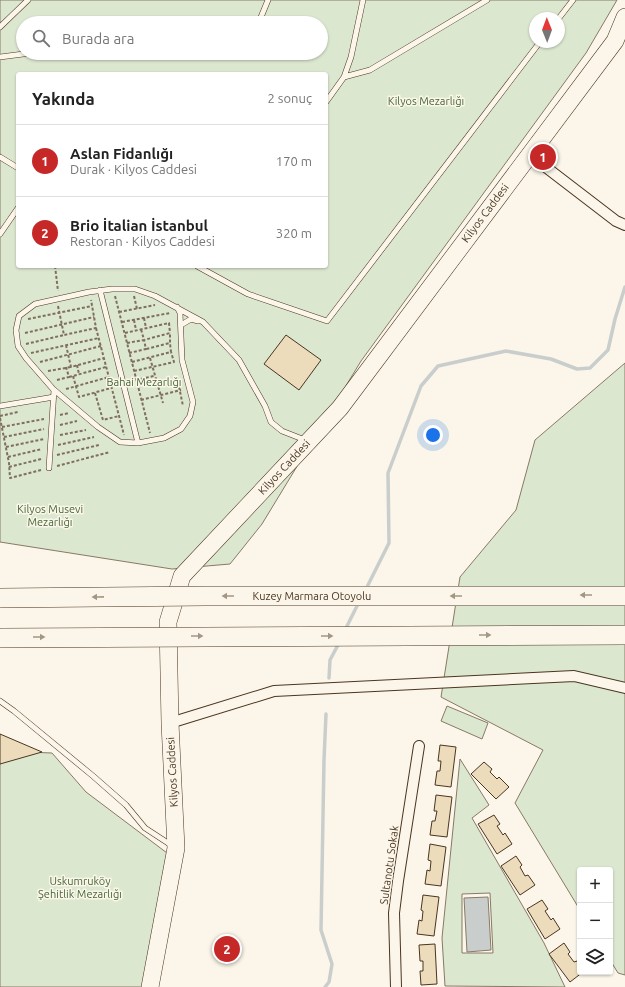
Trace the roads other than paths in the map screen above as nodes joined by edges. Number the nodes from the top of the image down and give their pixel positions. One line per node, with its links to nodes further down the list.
1 (28, 0): 9 (lane)
2 (268, 0): 7 (lane)
3 (362, 0): 13 (lane)
4 (487, 0): 13 (lane)
5 (572, 0): 6 (lane)
6 (563, 12)
7 (261, 16)
8 (625, 17): 15 (main road, Kilyos Caddesi)
9 (0, 27)
10 (535, 48): 21 (lane)
11 (16, 55): 12 (lane)
12 (0, 57)
13 (344, 77): 14 (lane)
14 (328, 99)
15 (530, 155): 19 (street); 28 (main road, Kilyos Caddesi)
16 (0, 157): 17 (lane)
17 (16, 167)
18 (16, 211): 20 (lane)
19 (625, 225)
20 (0, 234)
21 (201, 268)
22 (100, 290): 23 (lane); 26 (lane); 29 (lane)
23 (178, 309): 24 (lane); 25 (lane)
24 (203, 322): 25 (lane); 28 (lane)
25 (181, 326): 29 (lane)
26 (55, 393): 27 (lane); 29 (lane); 30 (lane)
27 (0, 406)
28 (308, 442): 37 (main road, Kilyos Caddesi)
29 (138, 443)
30 (49, 468)
31 (625, 596): 32 (highway, Kuzey Marmara Otoyolu, one-way to 32, bridge)
32 (0, 598)
33 (625, 635): 34 (highway, one-way to 33, bridge)
34 (0, 638)
35 (625, 688): 37 (street)
36 (0, 701): 39 (lane)
37 (170, 723): 39 (main road, Kilyos Caddesi)
38 (419, 746): 41 (street, Sultanotu Sokak)
39 (176, 848): 40 (main road, Kilyos Caddesi)
40 (150, 987)
41 (396, 987)

